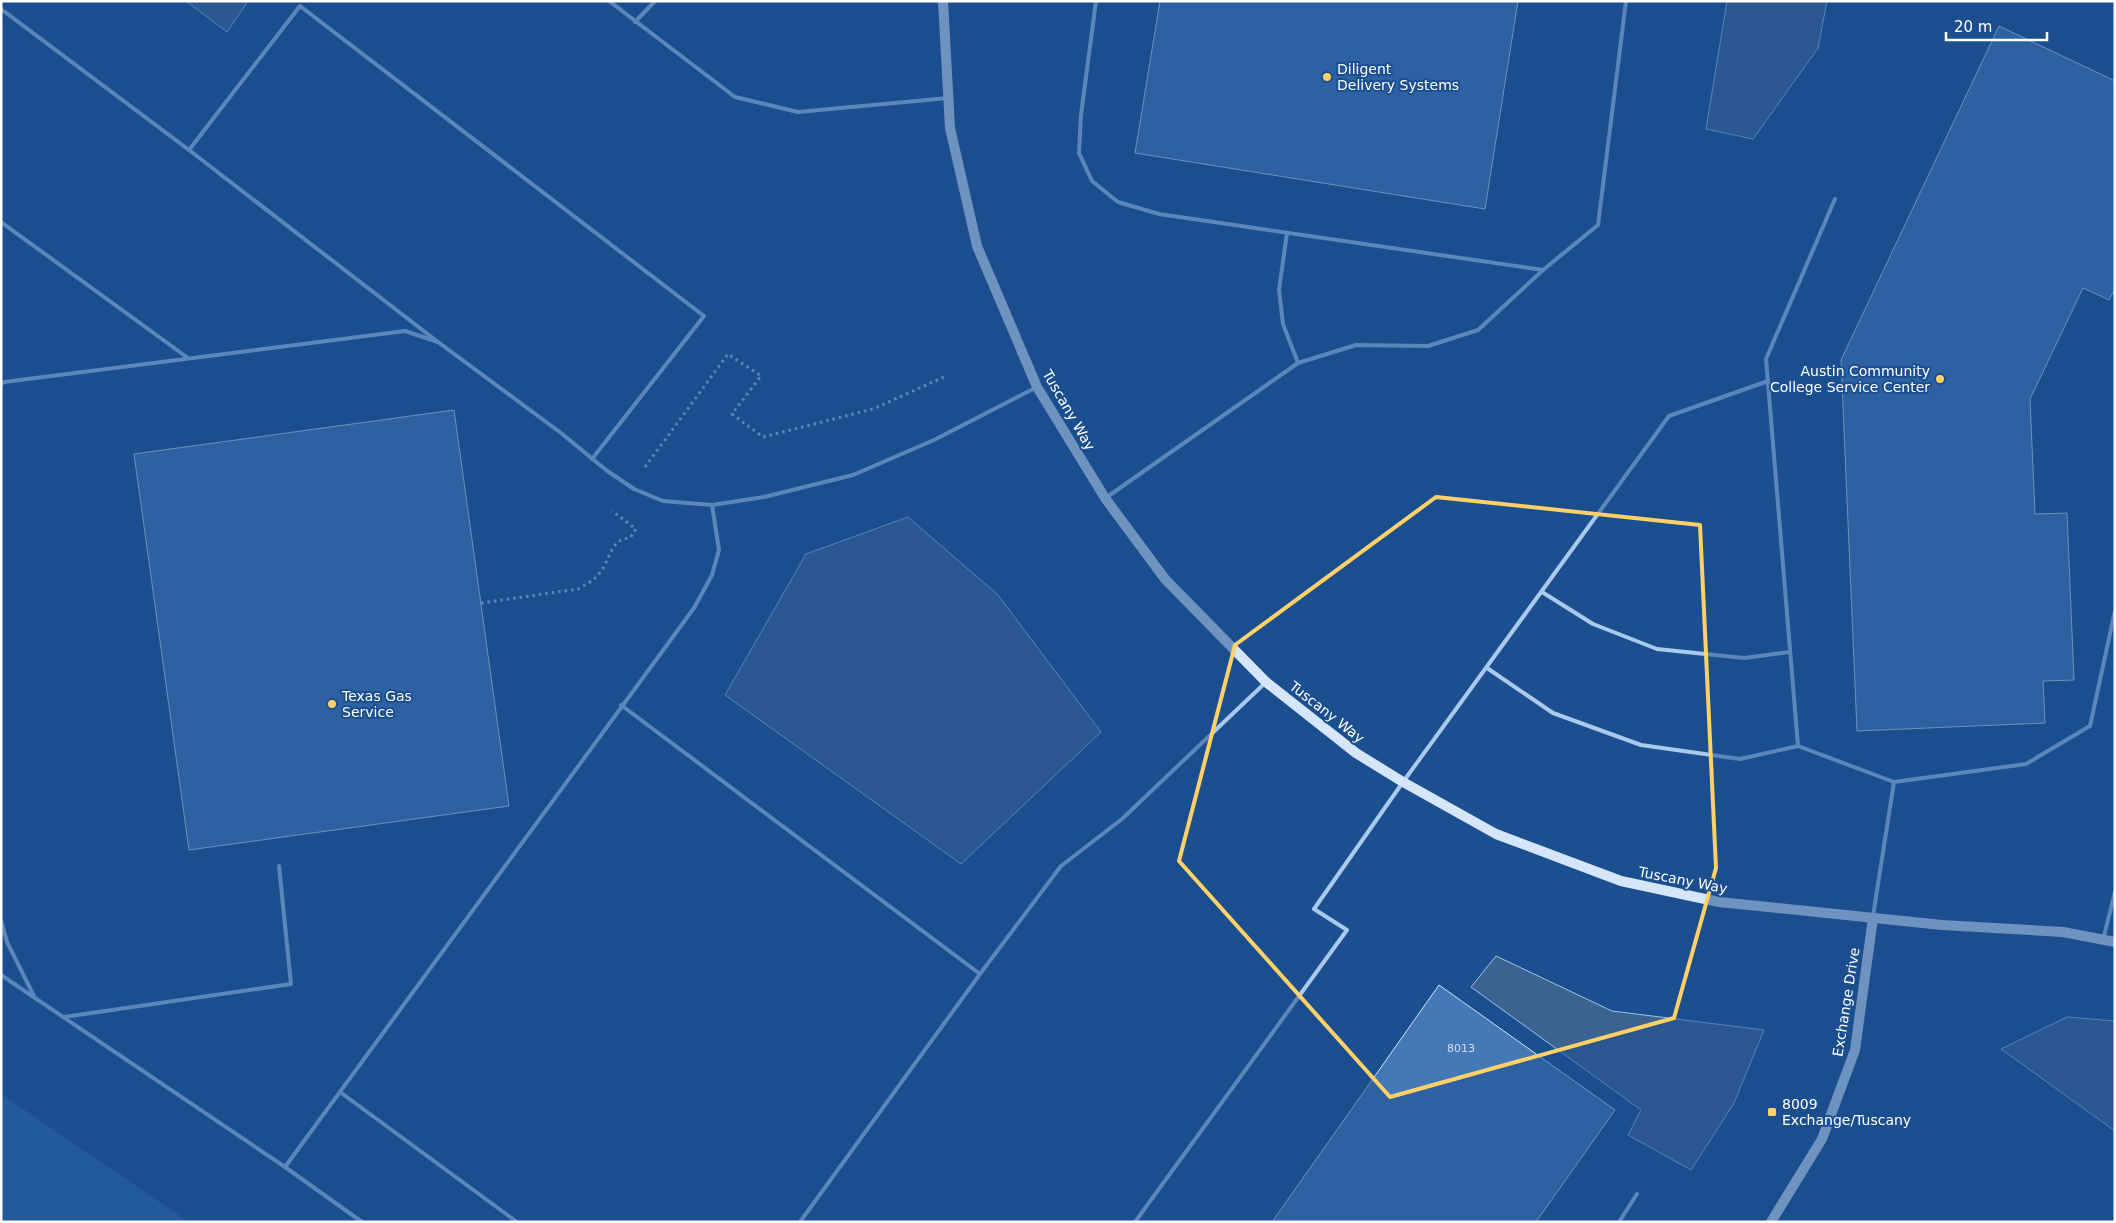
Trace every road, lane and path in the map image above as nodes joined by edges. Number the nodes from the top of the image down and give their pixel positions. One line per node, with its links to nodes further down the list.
1 (609, 1): 7 (lane)
2 (655, 1): 7 (lane)
3 (943, 1): 8 (street, Tuscany Way)
4 (1096, 1): 12 (lane)
5 (1626, 1): 13 (lane)
6 (1, 9): 9 (lane)
7 (636, 22): 8 (lane)
8 (948, 98): 20 (street, Tuscany Way)
9 (189, 150): 14 (lane); 21 (lane)
10 (1835, 199): 18 (lane)
11 (1, 222): 15 (lane)
12 (1287, 233): 13 (lane); 16 (lane)
13 (1543, 270): 16 (lane)
14 (438, 342): 15 (lane); 21 (lane)
15 (188, 358): 19 (lane)
16 (1298, 363): 23 (lane)
17 (944, 377): 22 (path)
18 (1768, 381): 26 (lane); 29 (lane)
19 (1, 384)
20 (1037, 387): 23 (street, Tuscany Way); 24 (lane)
21 (592, 459): 24 (lane)
22 (645, 467)
23 (1105, 498): 31 (street, Tuscany Way)
24 (712, 505): 32 (lane)
25 (612, 511): 27 (path)
26 (1542, 592): 29 (lane); 30 (lane)
27 (481, 603)
28 (2115, 611): 35 (lane)
29 (1790, 652): 33 (lane)
30 (1487, 668): 33 (lane); 34 (lane)
31 (1266, 682): 34 (street, Tuscany Way); 42 (lane)
32 (621, 705): 42 (lane); 46 (lane)
33 (1798, 746): 35 (lane)
34 (1403, 782): 38 (street, Tuscany Way); 52 (lane)
35 (1894, 782): 38 (lane)
36 (279, 866): 45 (lane)
37 (2115, 892): 40 (lane)
38 (1873, 918): 40 (street, Tuscany Way); 54 (street, Exchange Drive)
39 (1, 920): 44 (lane)
40 (2103, 940): 41 (street, Tuscany Way)
41 (2115, 942)
42 (980, 974): 51 (lane)
43 (1, 975): 44 (lane)
44 (35, 998): 45 (lane)
45 (64, 1018): 47 (lane)
46 (340, 1092): 47 (lane); 50 (lane)
47 (285, 1167): 49 (lane)
48 (1637, 1194): 53 (lane)
49 (362, 1222)
50 (517, 1222)
51 (800, 1222)
52 (1135, 1222)
53 (1619, 1222)
54 (1771, 1222)

